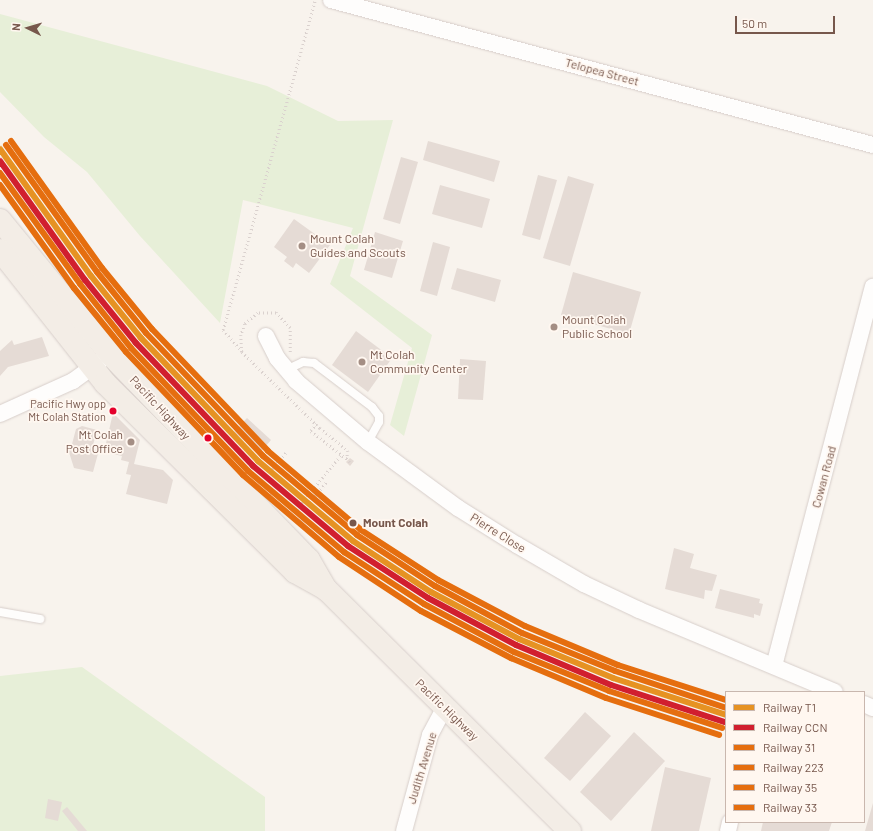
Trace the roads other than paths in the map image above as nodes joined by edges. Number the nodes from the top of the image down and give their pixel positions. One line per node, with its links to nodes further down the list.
1 (331, 0): 2 (street, Telopea Street)
2 (366, 4): 3 (street, Telopea Street)
3 (873, 145)
4 (0, 220): 7 (main road, Pacific Highway)
5 (0, 237): 7 (street)
6 (0, 250): 11 (main road, Pacific Highway)
7 (27, 254): 10 (main road, Pacific Highway)
8 (873, 287): 18 (street, Cowan Road)
9 (266, 336): 12 (street, Pierre Close)
10 (110, 354): 11 (street); 15 (main road, Pacific Highway)
11 (92, 368): 13 (street); 15 (main road, Pacific Highway)
12 (286, 370): 14 (street, Pierre Close); 14 (lane)
13 (0, 414)
14 (368, 442): 18 (street, Pierre Close)
15 (326, 589): 20 (main road, Pacific Highway)
16 (0, 612): 17 (lane)
17 (40, 619)
18 (774, 666): 19 (street, Pierre Close)
19 (833, 691)
20 (445, 707): 21 (street, Judith Avenue); 22 (main road, Pacific Highway)
21 (404, 831)
22 (570, 831)

